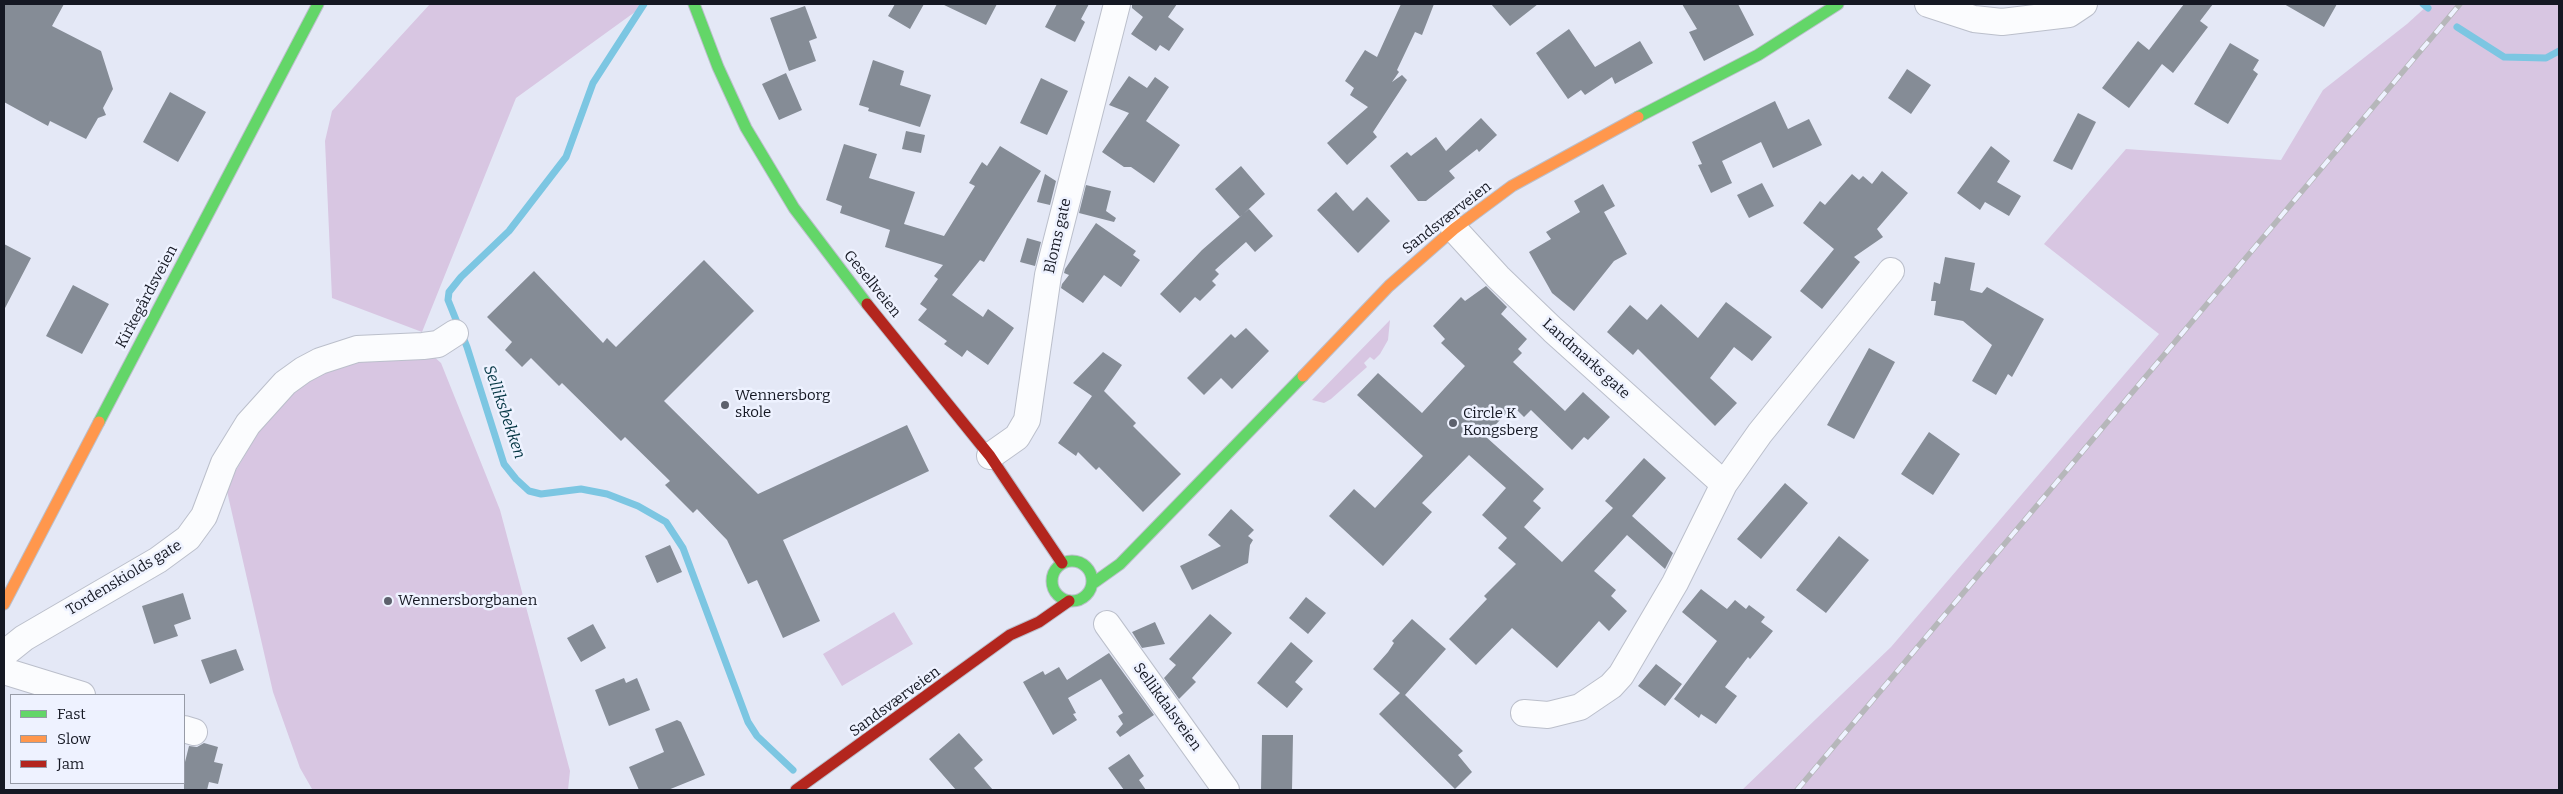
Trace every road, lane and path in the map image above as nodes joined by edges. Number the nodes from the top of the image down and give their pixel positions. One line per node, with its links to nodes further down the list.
1 (318, 4): 21 (street, Kirkegårdsveien)
2 (694, 4): 10 (street, Gesellveien)
3 (1117, 4): 10 (street, Bloms gate)
4 (1838, 4): 7 (street, Sandsværveien)
5 (1928, 4): 6 (street)
6 (2084, 4)
7 (1454, 229): 11 (street, Landmarks gate); 12 (street, Sandsværveien)
8 (1891, 271): 11 (street)
9 (455, 333): 25 (street, Tordenskiolds gate)
10 (990, 456): 16 (street, Gesellveien)
11 (1724, 484): 28 (street)
12 (1140, 542): 13 (street, Sandsværveien); 18 (street, Sandsværveien)
13 (1122, 547)
14 (1094, 557): 15 (street)
15 (1076, 561): 16 (street); 18 (street)
16 (1062, 563): 17 (street)
17 (1052, 583): 19 (street); 20 (street)
18 (1092, 584): 20 (street)
19 (1040, 595)
20 (1069, 601): 24 (street, Sandsværveien)
21 (4, 604)
22 (1023, 615): 24 (street, Sandsværveien)
23 (1106, 624): 30 (street, Sellikdalsveien)
24 (1010, 635): 29 (street, Sandsværveien)
25 (4, 654)
26 (4, 671): 27 (street)
27 (79, 694)
28 (1524, 713)
29 (796, 790)
30 (1226, 790)

